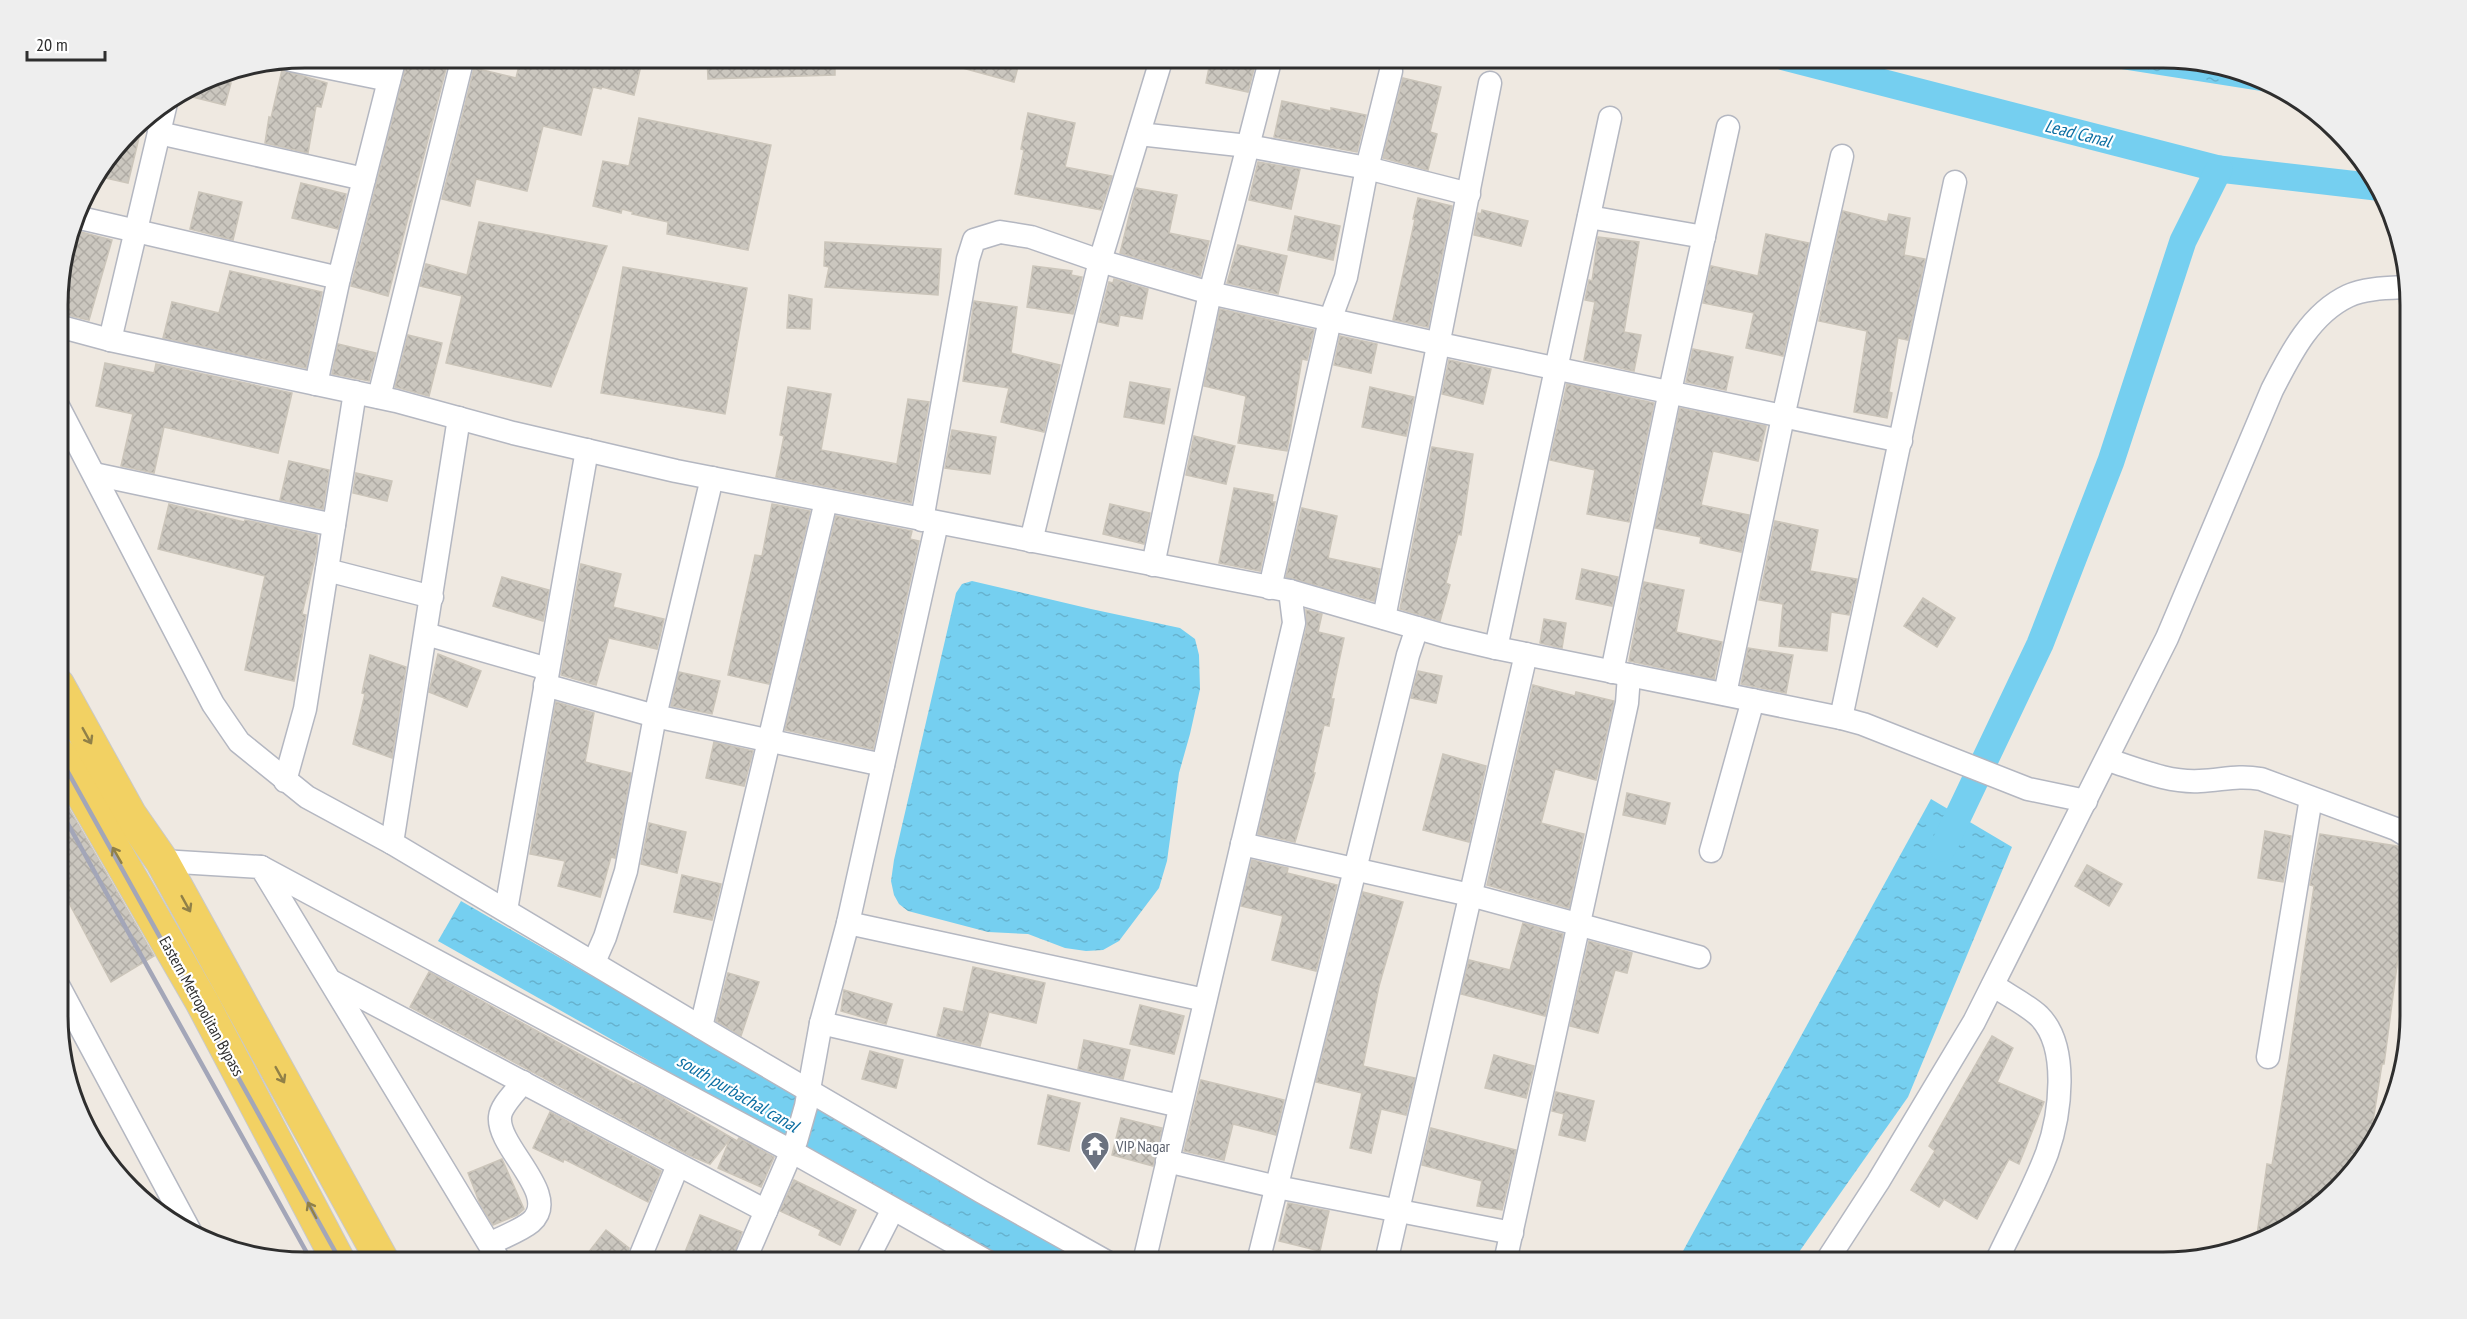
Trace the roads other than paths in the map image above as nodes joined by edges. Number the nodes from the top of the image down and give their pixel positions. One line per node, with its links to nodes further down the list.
1 (330, 68): 7 (street)
2 (392, 68): 7 (street)
3 (460, 68): 36 (street)
4 (1159, 68): 13 (street)
5 (1268, 68): 14 (street)
6 (1391, 71): 16 (street)
7 (389, 80): 17 (street)
8 (1490, 83): 19 (street)
9 (164, 114): 12 (street)
10 (1610, 118): 20 (street)
11 (1728, 127): 23 (street)
12 (159, 133): 17 (street); 22 (street)
13 (1139, 134): 14 (street); 24 (street)
14 (1248, 146): 16 (street); 27 (street)
15 (1842, 156): 37 (street)
16 (1367, 168): 19 (street); 28 (street)
17 (364, 179): 25 (street)
18 (1955, 182): 40 (street)
19 (1469, 194): 31 (street)
20 (1589, 217): 23 (street); 32 (street)
21 (84, 219): 22 (street)
22 (134, 231): 25 (street); 30 (street)
23 (1704, 237): 34 (street)
24 (1100, 261): 27 (street); 45 (street); 47 (street)
25 (339, 278): 33 (street)
26 (2399, 288): 65 (street)
27 (1210, 293): 28 (street); 48 (street)
28 (1330, 320): 31 (street); 50 (street)
29 (68, 329): 30 (street)
30 (110, 340): 33 (street)
31 (1440, 344): 32 (street); 52 (street)
32 (1556, 369): 34 (street); 55 (street)
33 (315, 384): 35 (street)
34 (1670, 391): 37 (street); 57 (street)
35 (355, 392): 36 (street); 46 (street)
36 (379, 397): 38 (street)
37 (1783, 417): 40 (street); 59 (street)
38 (459, 418): 41 (street); 51 (street)
39 (68, 425): 42 (street)
40 (1902, 441): 63 (street)
41 (587, 450): 43 (street); 58 (street)
42 (94, 474): 46 (street); 68 (street)
43 (712, 478): 44 (street); 62 (street)
44 (826, 501): 45 (street); 64 (street)
45 (930, 521): 47 (street); 66 (street)
46 (334, 525): 49 (street)
47 (1032, 541): 48 (street)
48 (1153, 565): 50 (street)
49 (327, 570): 51 (street); 68 (street)
50 (1280, 590): 52 (street); 73 (street)
51 (432, 597): 54 (street)
52 (1384, 618): 53 (street)
53 (1417, 628): 55 (street); 77 (street)
54 (426, 634): 58 (street); 72 (street)
55 (1496, 648): 56 (street)
56 (1526, 654): 57 (street); 78 (street)
57 (1621, 674): 59 (street); 81 (street)
58 (547, 677): 62 (street); 79 (street)
59 (1725, 694): 60 (street)
60 (1753, 700): 63 (street); 74 (street)
61 (68, 703): 75 (main road, one-way to 75)
62 (655, 716): 64 (street); 83 (street)
63 (1841, 718): 70 (street)
64 (769, 740): 66 (street); 89 (street)
65 (2108, 760): 69 (street); 70 (street)
66 (883, 765): 80 (street)
67 (68, 771): 103 (main road, Eastern Metropolitan Bypass, one-way to 67)
68 (285, 781): 72 (street)
69 (2311, 798): 71 (street); 90 (street)
70 (2086, 801): 85 (street)
71 (2400, 831)
72 (392, 843): 79 (street)
73 (1242, 844): 77 (street); 86 (street)
74 (1712, 851)
75 (162, 861): 76 (street); 104 (main road, one-way to 104)
76 (261, 867): 84 (street); 94 (street)
77 (1355, 869): 78 (street); 97 (street)
78 (1470, 895): 81 (street); 99 (street)
79 (506, 910): 83 (street)
80 (848, 923): 86 (street); 88 (street)
81 (1580, 923): 82 (street); 102 (street)
82 (1699, 957)
83 (594, 962): 89 (street)
84 (330, 980): 91 (street); 105 (street)
85 (1993, 985): 116 (street); 117 (street)
86 (1204, 1000): 93 (street)
87 (68, 1009): 101 (street)
88 (821, 1023): 92 (street); 93 (street)
89 (701, 1027): 92 (street)
90 (2268, 1057)
91 (523, 1082): 96 (street); 106 (street)
92 (808, 1098): 94 (street); 111 (street)
93 (1180, 1106): 95 (street)
94 (794, 1146): 98 (street); 100 (street)
95 (1167, 1161): 97 (street); 112 (street)
96 (678, 1165): 100 (street); 107 (street)
97 (1277, 1187): 99 (street); 113 (street)
98 (893, 1209): 109 (street); 110 (street)
99 (1397, 1210): 102 (street); 114 (street)
100 (766, 1211): 108 (street)
101 (183, 1218)
102 (1512, 1233): 115 (street)
103 (334, 1252)
104 (377, 1252)
105 (494, 1252)
106 (496, 1252)
107 (642, 1252)
108 (748, 1252)
109 (871, 1252)
110 (970, 1252)
111 (1089, 1252)
112 (1146, 1252)
113 (1261, 1252)
114 (1388, 1252)
115 (1507, 1252)
116 (1832, 1252)
117 (2001, 1252)

